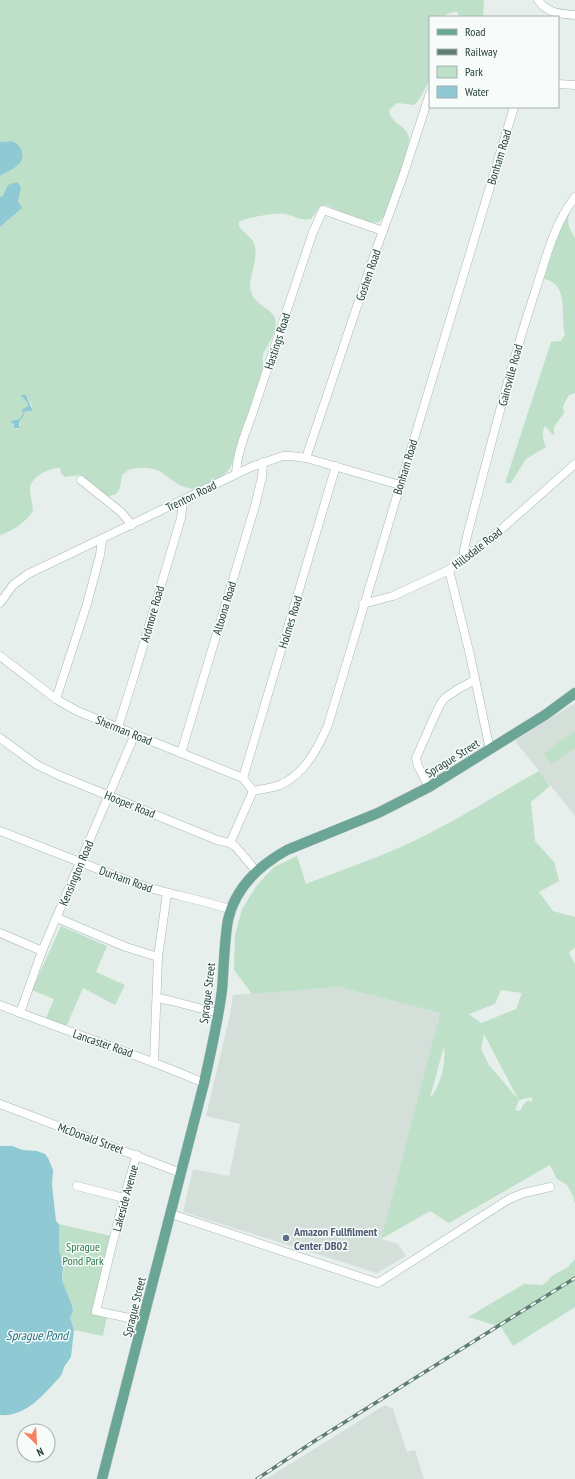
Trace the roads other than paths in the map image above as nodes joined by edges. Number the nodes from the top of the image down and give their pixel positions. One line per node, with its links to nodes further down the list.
1 (538, 0): 2 (street)
2 (575, 15)
3 (559, 84): 4 (street)
4 (575, 85)
5 (429, 96): 8 (street, Goshen Road)
6 (514, 108): 15 (street, Bonham Road)
7 (575, 197): 19 (street, Gainsville Road)
8 (383, 231): 9 (street, Goshen Road); 13 (street, Hastings Road)
9 (306, 458): 10 (street, Trenton Road); 12 (street, Trenton Road)
10 (263, 462): 13 (street, Trenton Road); 31 (street, Altoona Road)
11 (575, 464): 19 (street, Hillsdale Road)
12 (336, 466): 15 (street, Trenton Road); 32 (street, Holmes Road)
13 (236, 474): 16 (street, Trenton Road)
14 (81, 480): 17 (street)
15 (400, 485): 22 (street, Bonham Road)
16 (183, 500): 17 (street, Trenton Road); 27 (street, Ardmore Road)
17 (132, 525): 18 (street, Trenton Road)
18 (102, 540): 21 (street, Trenton Road); 26 (street)
19 (464, 558): 20 (street, Hillsdale Road)
20 (449, 570): 22 (street, Hillsdale Road); 24 (street)
21 (0, 603)
22 (363, 604): 34 (street, Bonham Road)
23 (0, 656): 26 (street, Sherman Road)
24 (475, 680): 30 (street); 33 (street)
25 (575, 693): 30 (main road, Sprague Street)
26 (56, 699): 27 (street, Sherman Road)
27 (118, 728): 28 (street, Sherman Road)
28 (135, 734): 31 (street, Sherman Road); 35 (street, Kensington Road)
29 (0, 738): 35 (street, Hooper Road)
30 (490, 750): 33 (main road, Sprague Street)
31 (180, 753): 32 (street, Sherman Road)
32 (243, 778): 34 (street)
33 (429, 787): 39 (main road, Sprague Street)
34 (253, 791): 37 (street)
35 (109, 796): 37 (street, Hooper Road); 38 (street, Kensington Road)
36 (0, 831): 38 (street, Durham Road)
37 (230, 843): 39 (street, Hooper Road)
38 (80, 862): 40 (street, Durham Road); 42 (street, Kensington Road)
39 (256, 871): 41 (main road, Sprague Street)
40 (167, 893): 41 (street, Durham Road); 45 (street)
41 (232, 910): 49 (main road, Sprague Street)
42 (57, 918): 44 (street, Kensington Road); 45 (street)
43 (0, 933): 44 (street)
44 (42, 951): 48 (street, Kensington Road)
45 (158, 957): 46 (street)
46 (157, 998): 49 (street); 50 (street)
47 (0, 1005): 48 (street, Lancaster Road)
48 (20, 1013): 50 (street, Lancaster Road)
49 (218, 1013): 51 (main road, Sprague Street)
50 (154, 1061): 51 (street, Lancaster Road)
51 (204, 1083): 54 (main road, Sprague Street)
52 (0, 1104): 53 (street, McDonald Street)
53 (137, 1155): 54 (street, McDonald Street); 57 (street, Lakeside Avenue)
54 (181, 1173): 58 (main road, Sprague Street)
55 (77, 1186): 57 (street)
56 (550, 1187): 58 (street)
57 (124, 1198): 59 (street, Lakeside Avenue)
58 (171, 1214): 59 (main road, Sprague Street)
59 (143, 1321): 60 (main road, Sprague Street)
60 (102, 1479)

